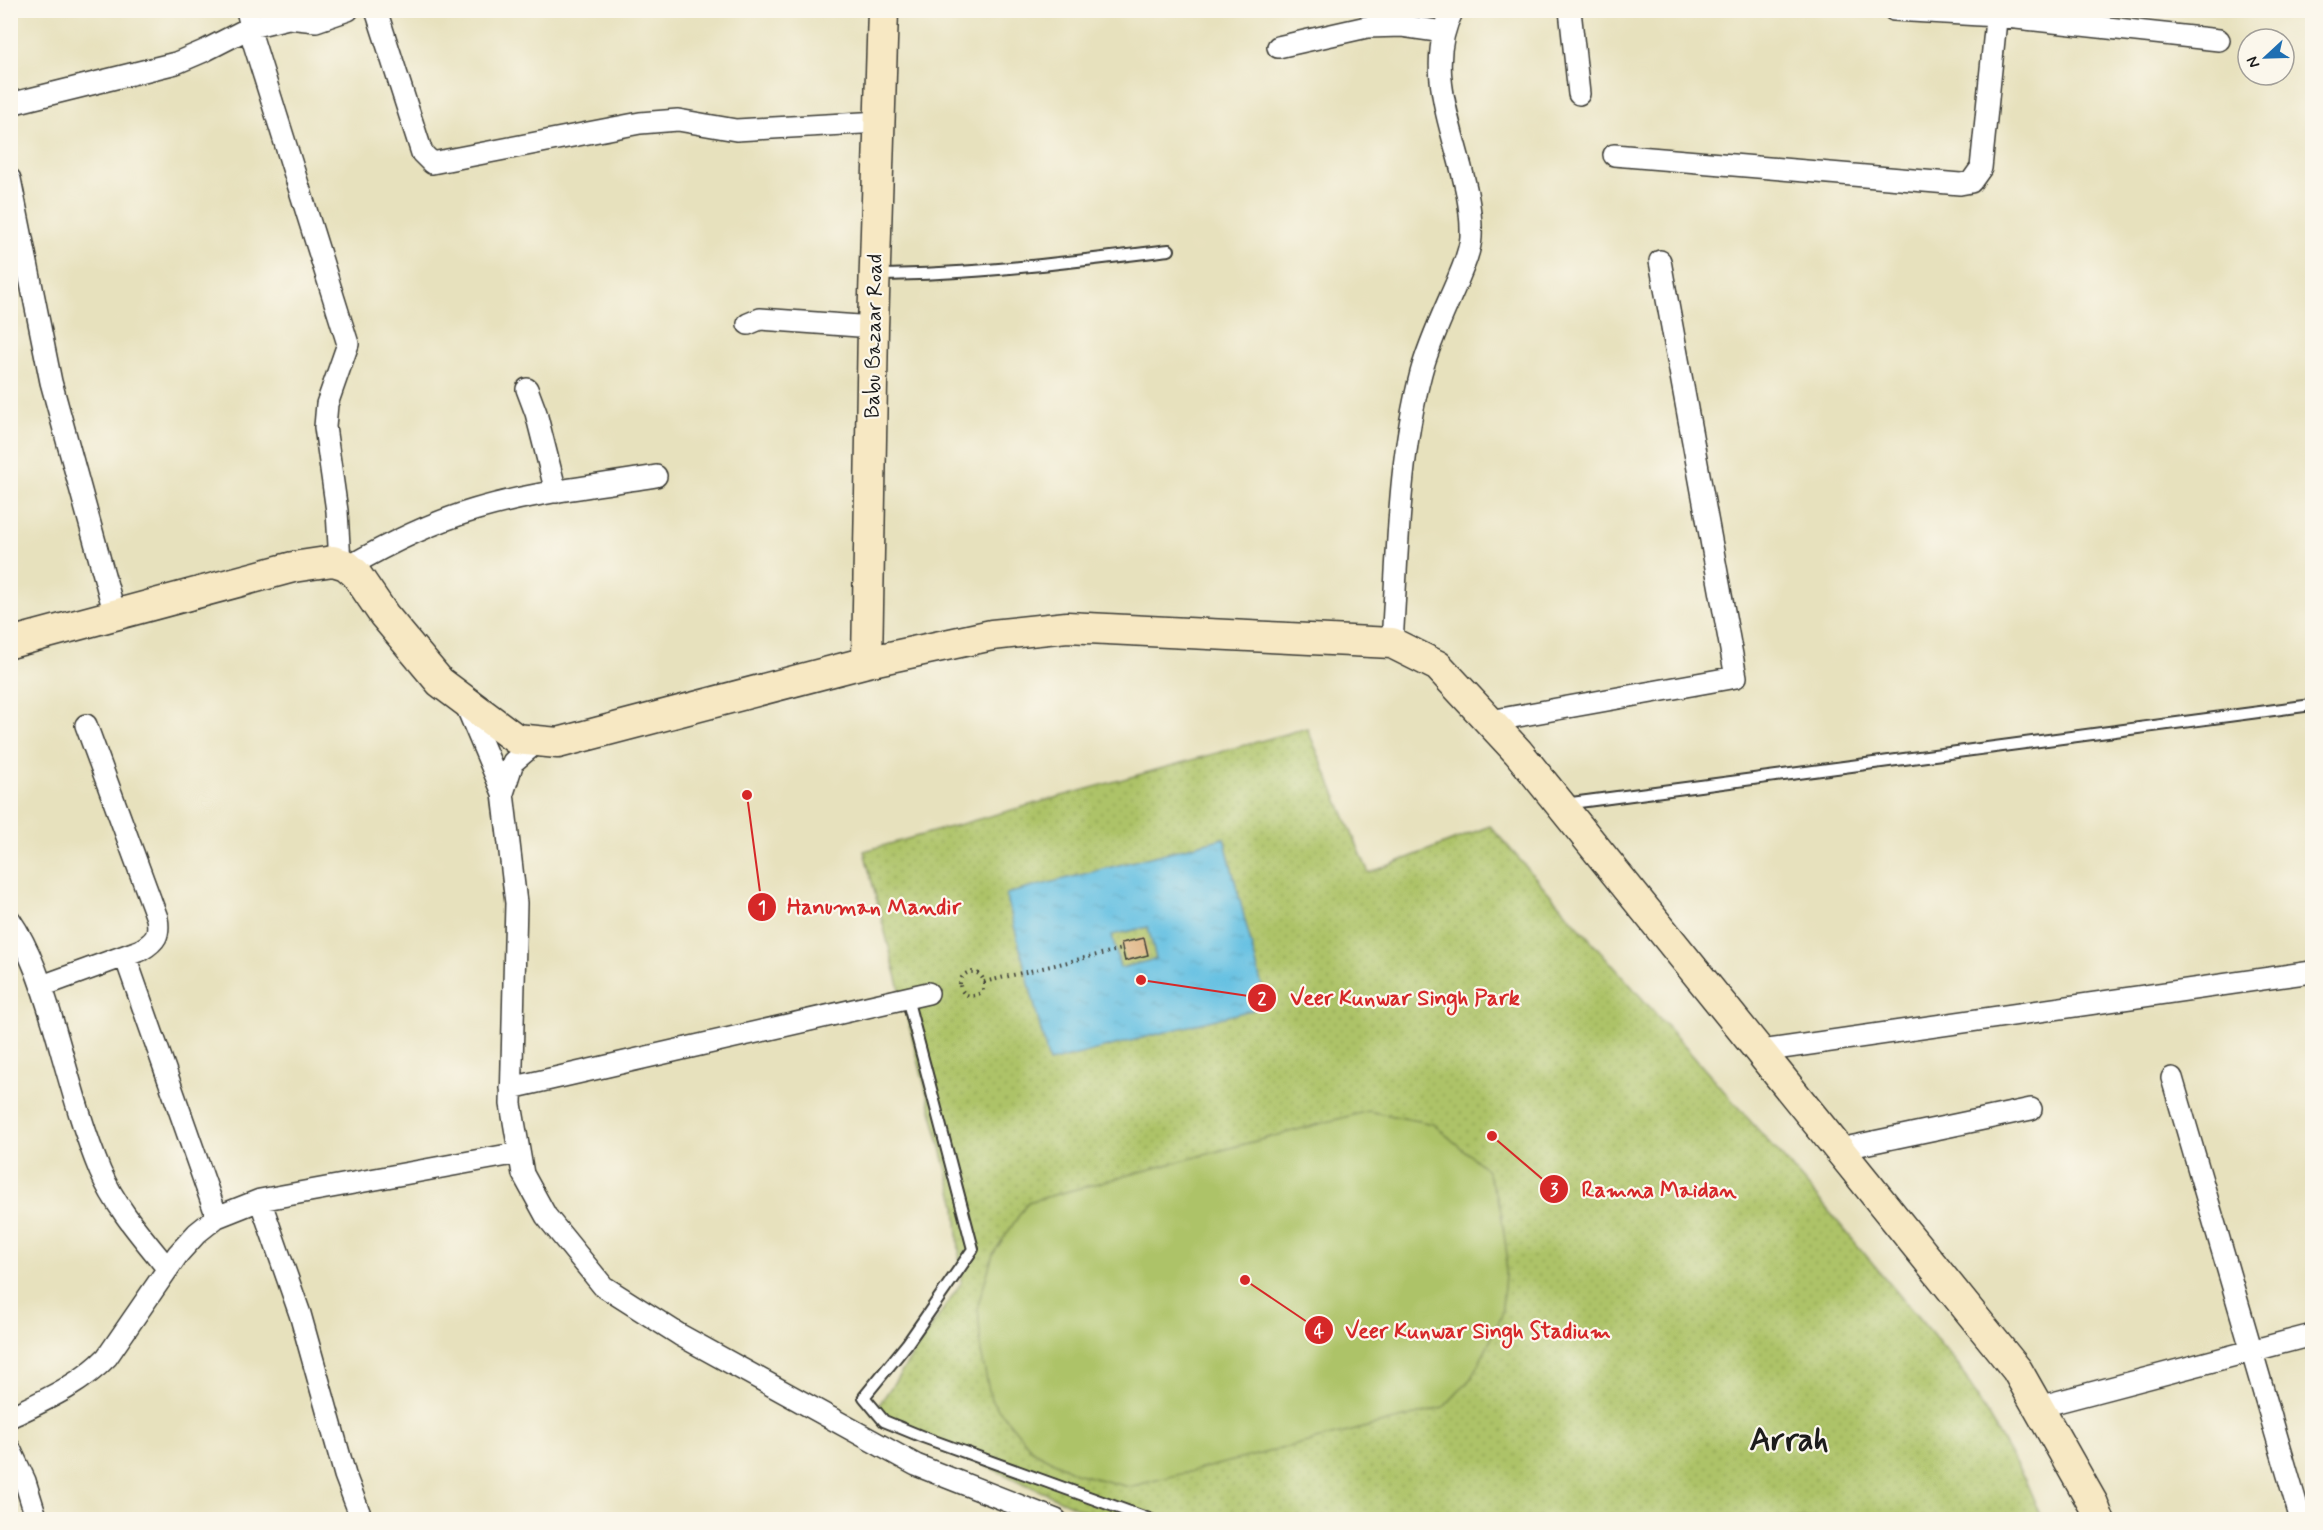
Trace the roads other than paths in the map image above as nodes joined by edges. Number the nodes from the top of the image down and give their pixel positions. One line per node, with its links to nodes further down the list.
1 (348, 10): 7 (street)
2 (376, 10): 13 (street)
3 (884, 10): 13 (street, Babu Bazaar Road)
4 (1570, 10): 11 (street)
5 (1894, 10): 6 (street)
6 (1997, 13): 9 (street); 14 (street)
7 (249, 19): 12 (street); 24 (street)
8 (1445, 19): 10 (street); 27 (street)
9 (2219, 40)
10 (1278, 47)
11 (1579, 94)
12 (10, 104)
13 (880, 122): 18 (street, Babu Bazaar Road)
14 (1614, 155)
15 (10, 179): 25 (street)
16 (1169, 250): 18 (lane)
17 (1660, 261): 31 (street)
18 (874, 275): 20 (street, Babu Bazaar Road)
19 (748, 324): 20 (street)
20 (873, 327): 28 (street, Babu Bazaar Road)
21 (526, 389): 23 (street)
22 (656, 476): 23 (street)
23 (556, 492): 24 (street)
24 (344, 565): 25 (street); 29 (street)
25 (116, 615): 26 (street)
26 (10, 643)
27 (1392, 643): 28 (street); 31 (street)
28 (867, 662): 33 (street)
29 (465, 701): 33 (street); 34 (street)
30 (2313, 705): 35 (lane)
31 (1490, 721): 35 (street)
32 (86, 725): 37 (street)
33 (538, 741): 34 (street)
34 (503, 793): 44 (street)
35 (1561, 805): 42 (street)
36 (10, 920): 39 (street)
37 (125, 956): 39 (street); 49 (street)
38 (2313, 972): 42 (street)
39 (42, 986): 50 (street)
40 (928, 993): 41 (street)
41 (907, 998): 44 (street); 59 (lane)
42 (1761, 1051): 46 (street)
43 (2172, 1078): 52 (street)
44 (511, 1088): 47 (street)
45 (2031, 1109): 46 (street)
46 (1840, 1149): 53 (street)
47 (519, 1153): 48 (street); 56 (street)
48 (260, 1200): 49 (street); 58 (street)
49 (217, 1217): 50 (street)
50 (168, 1269): 54 (street)
51 (2313, 1335): 52 (street)
52 (2252, 1352): 53 (street); 61 (street)
53 (2038, 1407): 60 (street)
54 (10, 1417)
55 (10, 1449): 57 (street)
56 (1048, 1518)
57 (37, 1520)
58 (362, 1520)
59 (1152, 1520)
60 (2099, 1520)
61 (2301, 1520)

